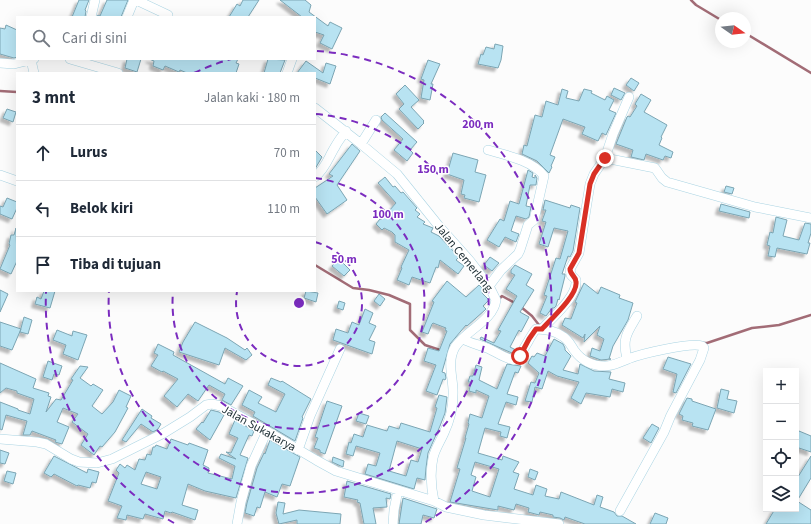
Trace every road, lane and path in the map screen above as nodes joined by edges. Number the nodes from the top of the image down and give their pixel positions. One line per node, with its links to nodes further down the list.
1 (95, 0): 4 (street)
2 (135, 0): 3 (street); 5 (street)
3 (168, 15)
4 (91, 16)
5 (127, 16)
6 (32, 60): 10 (street); 12 (street)
7 (73, 60): 11 (street)
8 (104, 60): 11 (street)
9 (292, 60): 14 (street)
10 (0, 63)
11 (100, 68): 13 (street)
12 (34, 72)
13 (114, 72)
14 (287, 72)
15 (629, 97): 21 (street)
16 (316, 109): 18 (street, Jalan Cemerlang)
17 (376, 120): 19 (street)
18 (346, 131): 19 (street, Jalan Cemerlang); 23 (street)
19 (361, 144): 26 (street, Jalan Cemerlang)
20 (488, 150): 26 (street)
21 (605, 158): 25 (street); 28 (street)
22 (0, 175): 24 (street)
23 (316, 176)
24 (16, 181)
25 (811, 218)
26 (489, 286): 29 (street, Jalan Cemerlang)
27 (637, 316): 31 (street)
28 (542, 329): 29 (street); 31 (street)
29 (462, 339): 36 (street, Jalan Cemerlang)
30 (340, 349): 34 (street)
31 (627, 359): 37 (street)
32 (266, 431): 33 (street, Jalan Sukakarya); 34 (street, Jalan Sukakarya); 38 (street)
33 (0, 439)
34 (298, 450): 35 (street, Jalan Sukakarya)
35 (398, 490): 36 (street, Jalan Sukakarya); 39 (street)
36 (434, 501): 40 (street)
37 (620, 511)
38 (237, 524)
39 (393, 524)
40 (560, 524)

